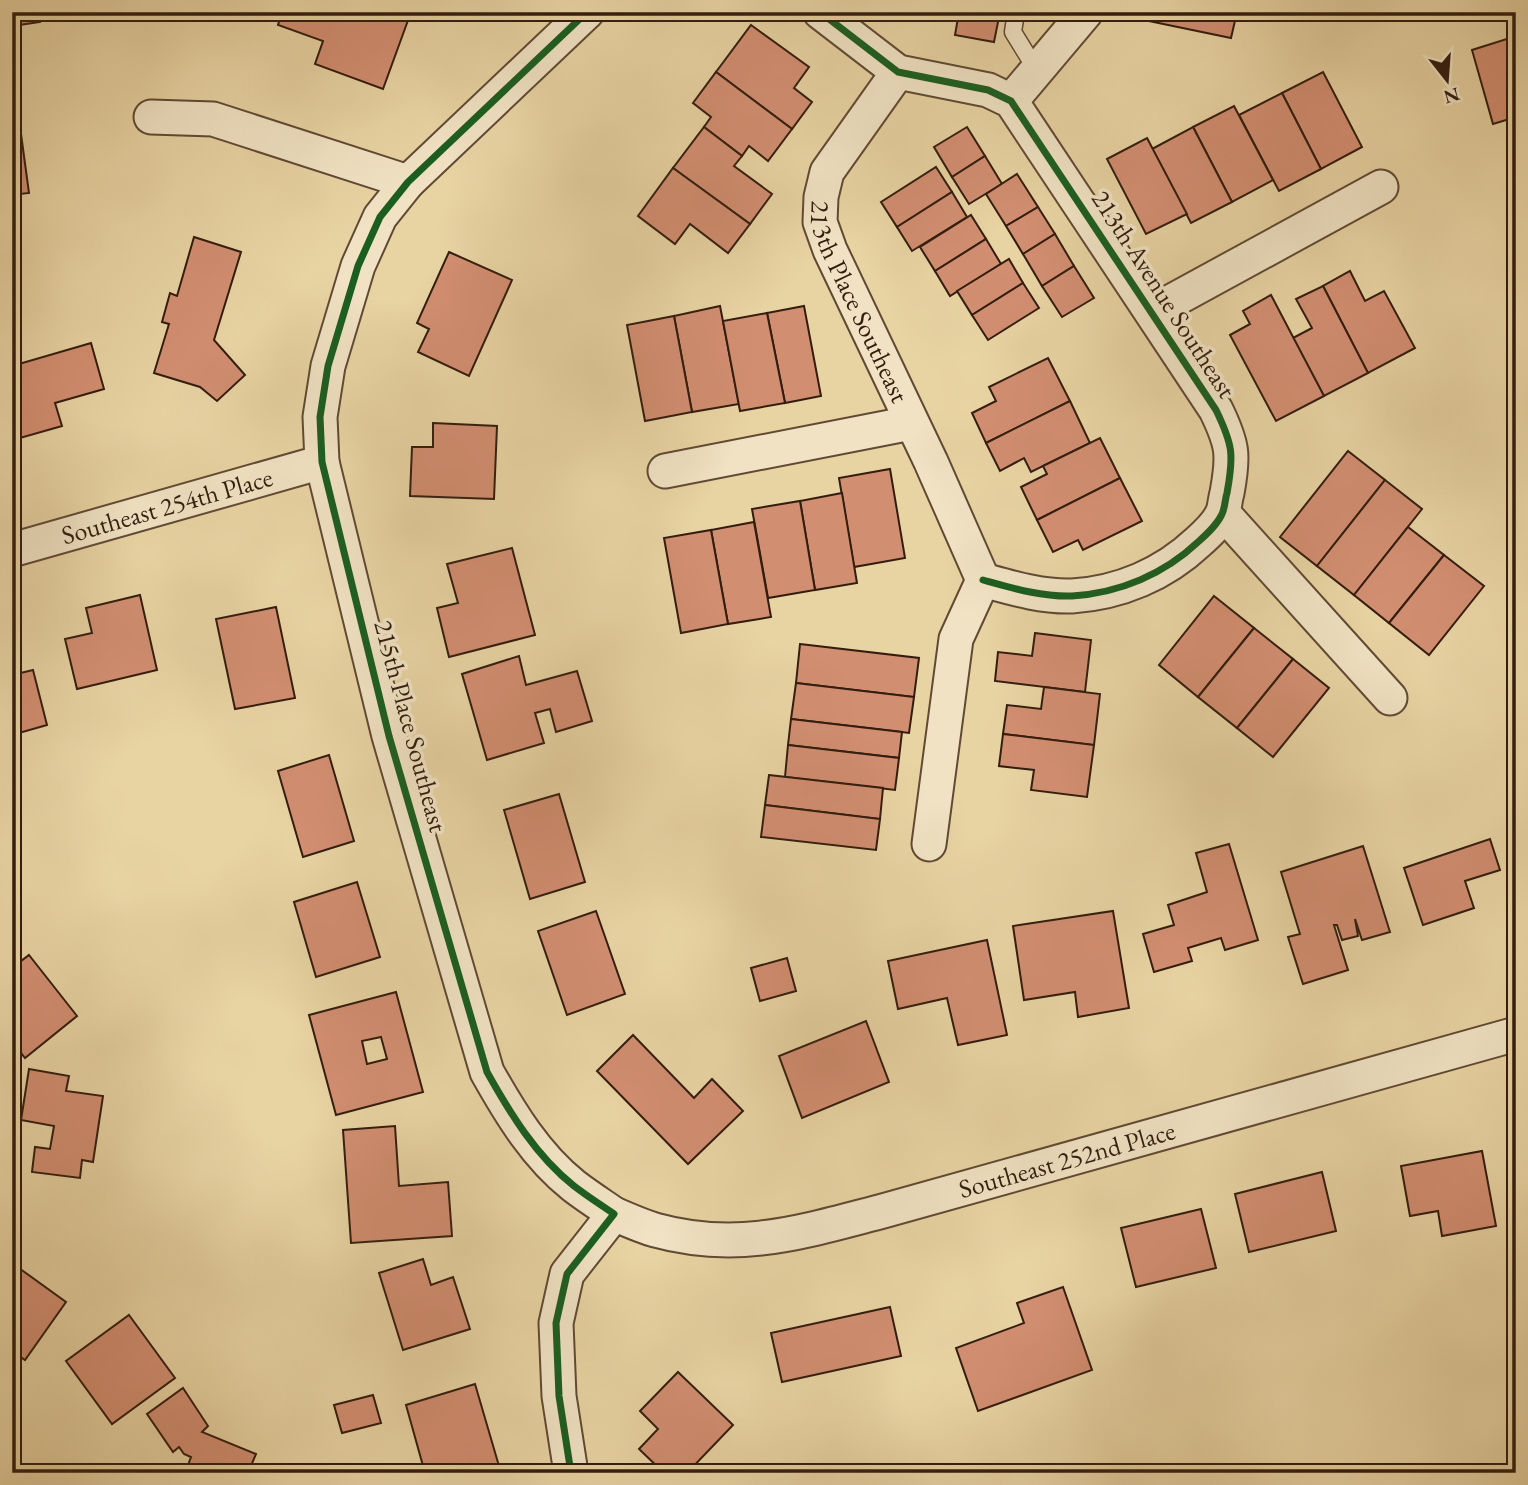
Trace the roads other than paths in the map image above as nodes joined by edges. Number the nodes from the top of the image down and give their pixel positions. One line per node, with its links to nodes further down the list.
1 (587, 12): 9 (street, 215th Place Southeast)
2 (820, 12): 6 (street)
3 (1016, 12): 5 (lane)
4 (1086, 12): 5 (street)
5 (1037, 71): 7 (street)
6 (898, 72): 7 (street); 12 (street, 213th Place Southeast)
7 (1011, 101): 11 (street, 213th Avenue Southeast)
8 (151, 117): 9 (street)
9 (408, 182): 13 (street, 215th Place Southeast)
10 (1381, 187): 11 (street, 213th Avenue Southeast)
11 (1152, 312): 15 (street, 213th Avenue Southeast)
12 (911, 423): 14 (street, 213th Place Southeast); 17 (street, 213th Place Southeast)
13 (322, 461): 16 (street, Southeast 254th Place); 21 (street, 215th Place Southeast)
14 (664, 471)
15 (1223, 513): 17 (street, 213th Avenue Southeast); 18 (street)
16 (12, 550)
17 (982, 580): 19 (street)
18 (1390, 698)
19 (929, 844)
20 (1516, 1034): 21 (street, Southeast 252nd Place)
21 (614, 1214): 22 (street)
22 (571, 1473)

